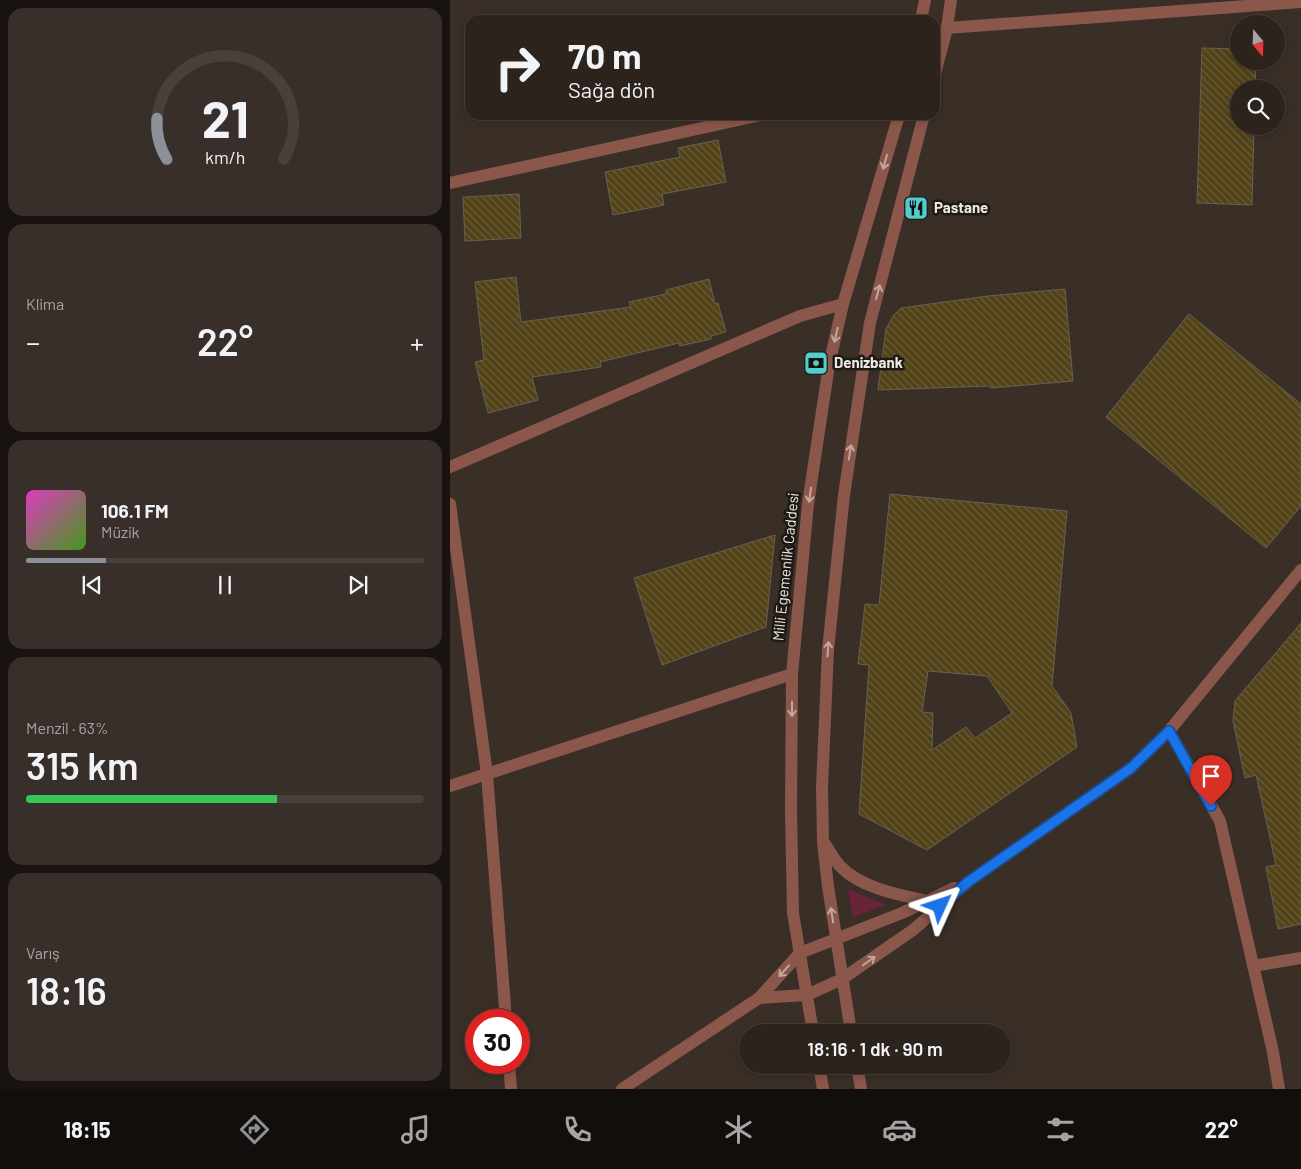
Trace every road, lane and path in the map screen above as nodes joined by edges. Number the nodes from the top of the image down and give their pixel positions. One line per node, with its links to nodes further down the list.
1 (925, 0): 5 (street)
2 (951, 0): 6 (street)
3 (1301, 2): 4 (street)
4 (1173, 5): 6 (street)
5 (923, 15)
6 (947, 28): 7 (street)
7 (940, 55)
8 (738, 120): 11 (street)
9 (898, 120): 12 (street, Milli Egemenlik Caddesi, one-way to 12)
10 (923, 120): 20 (street, one-way to 10)
11 (450, 183)
12 (843, 304): 13 (street); 16 (street, Milli Egemenlik Caddesi, one-way to 16)
13 (450, 467)
14 (450, 504): 18 (street)
15 (1301, 570): 17 (street)
16 (792, 674): 18 (street); 24 (street, Milli Egemenlik Caddesi, one-way to 24)
17 (1169, 731): 21 (street); 26 (street)
18 (487, 774): 19 (street); 30 (street)
19 (450, 786)
20 (823, 842): 22 (street); 23 (street, one-way to 20)
21 (968, 882): 22 (street); 27 (street, one-way to 21)
22 (928, 901): 23 (street)
23 (836, 938): 24 (street); 27 (street)
24 (800, 953): 28 (street, Milli Egemenlik Caddesi); 29 (street, one-way to 29)
25 (1301, 958): 26 (street)
26 (1253, 966): 40 (street)
27 (842, 979): 28 (street); 32 (street)
28 (807, 995): 29 (street); 31 (street, Milli Egemenlik Caddesi)
29 (759, 998): 37 (street)
30 (505, 1009)
31 (812, 1024)
32 (850, 1024)
33 (510, 1074): 36 (street)
34 (820, 1074): 38 (street)
35 (858, 1074): 39 (street)
36 (511, 1089)
37 (622, 1089)
38 (823, 1089)
39 (861, 1089)
40 (1279, 1089)

